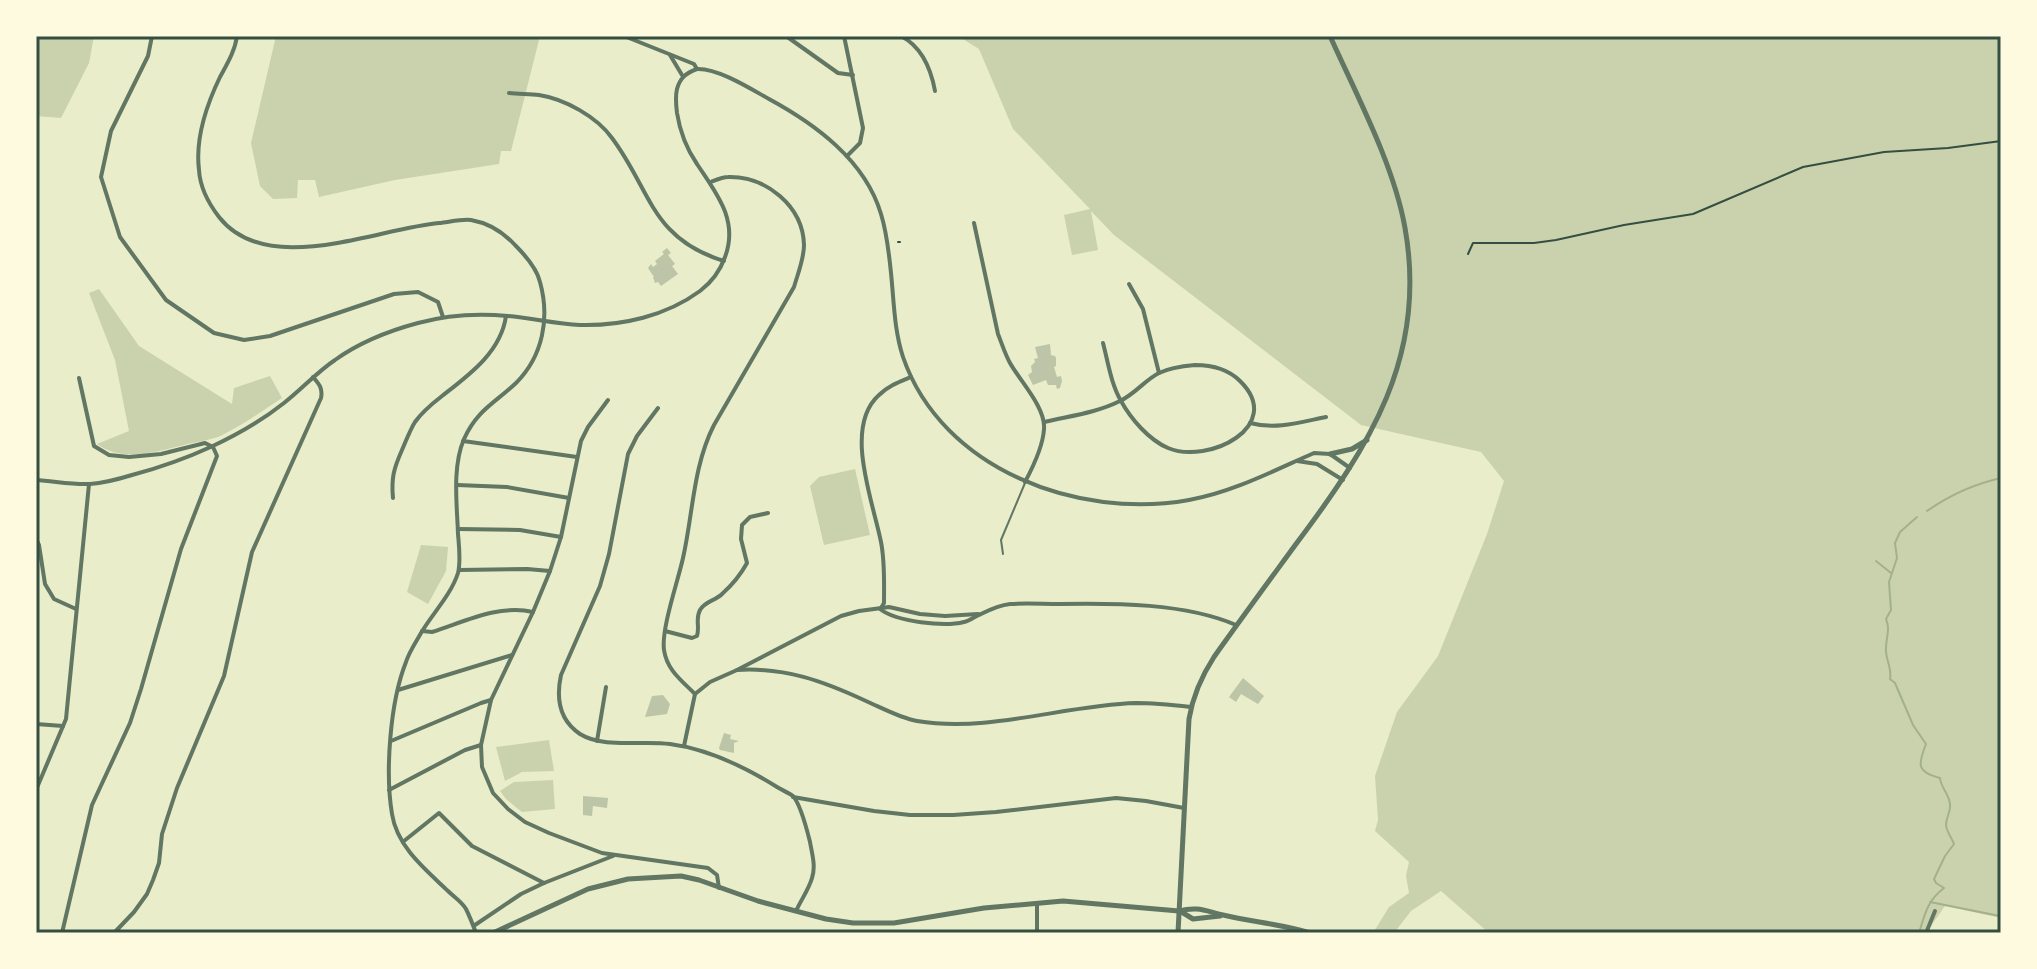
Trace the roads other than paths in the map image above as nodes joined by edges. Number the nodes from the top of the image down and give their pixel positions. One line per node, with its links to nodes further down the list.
1 (152, 36): 20 (street)
2 (237, 36): 21 (street)
3 (624, 36): 8 (street)
4 (786, 36): 10 (street)
5 (844, 36): 10 (street)
6 (901, 36): 12 (street)
7 (1330, 36): 33 (street)
8 (669, 53): 9 (street); 11 (street)
9 (697, 69): 11 (street); 14 (street)
10 (853, 75): 14 (street)
11 (683, 76): 15 (street)
12 (935, 91)
13 (509, 93): 17 (street)
14 (847, 156): 25 (street)
15 (710, 182): 17 (street); 59 (street)
16 (974, 223): 31 (street)
17 (724, 261): 21 (street)
18 (1129, 284): 23 (street)
19 (506, 316): 20 (street); 21 (street); 45 (street)
20 (443, 317): 24 (street)
21 (545, 321): 34 (street)
22 (1103, 343): 28 (street)
23 (1159, 373): 28 (street); 32 (street)
24 (313, 377): 35 (street); 88 (street)
25 (911, 377): 42 (street); 55 (street)
26 (79, 378): 35 (street)
27 (608, 400): 37 (street)
28 (1121, 401): 31 (street); 32 (street)
29 (658, 408): 70 (street)
30 (1326, 417): 32 (street)
31 (1044, 422): 42 (street)
32 (1250, 423)
33 (1368, 439): 36 (street); 39 (street)
34 (463, 441): 37 (street); 44 (street)
35 (213, 447): 43 (street); 87 (street)
36 (1330, 454): 38 (street); 39 (street)
37 (577, 457): 46 (street)
38 (1294, 461): 41 (street); 42 (street)
39 (1350, 468): 41 (street)
40 (36, 480): 43 (street)
41 (1343, 480): 57 (street)
42 (1025, 482): 51 (lane)
43 (89, 484): 54 (street)
44 (457, 485): 46 (street); 48 (street)
45 (393, 498)
46 (570, 498): 49 (street)
47 (768, 513): 59 (street)
48 (458, 529): 49 (street); 52 (street)
49 (561, 537): 53 (street)
50 (36, 539): 54 (street)
51 (1003, 554)
52 (459, 570): 53 (street); 58 (street)
53 (550, 571): 56 (street)
54 (76, 609): 68 (street)
55 (880, 609): 57 (street); 61 (street)
56 (533, 612): 58 (street); 60 (street)
57 (1236, 625): 66 (street)
58 (422, 631): 63 (street)
59 (665, 631): 64 (street)
60 (512, 655): 63 (street); 65 (street)
61 (737, 670): 64 (street); 66 (street)
62 (606, 687): 70 (street)
63 (398, 690): 69 (street)
64 (695, 694): 72 (street)
65 (491, 700): 69 (street); 71 (street)
66 (1191, 707): 76 (street)
67 (36, 724): 68 (street)
68 (63, 726): 73 (street)
69 (391, 741): 74 (street)
70 (597, 741): 72 (street)
71 (481, 745): 74 (street); 78 (street)
72 (684, 746): 75 (street)
73 (36, 790)
74 (389, 790): 77 (street)
75 (793, 797): 76 (street); 82 (street)
76 (1184, 808): 83 (street)
77 (403, 841): 79 (street); 86 (street)
78 (615, 856): 79 (street); 80 (street)
79 (544, 883): 86 (street)
80 (719, 888): 82 (street); 90 (street)
81 (1037, 902): 82 (street); 83 (street); 91 (street)
82 (796, 911)
83 (1179, 911): 85 (street); 85 (street); 92 (street)
84 (1935, 911): 94 (street)
85 (1222, 915): 93 (street)
86 (474, 926): 89 (street)
87 (62, 933)
88 (114, 933)
89 (476, 933)
90 (493, 933)
91 (1037, 933)
92 (1178, 933)
93 (1310, 933)
94 (1926, 933)

